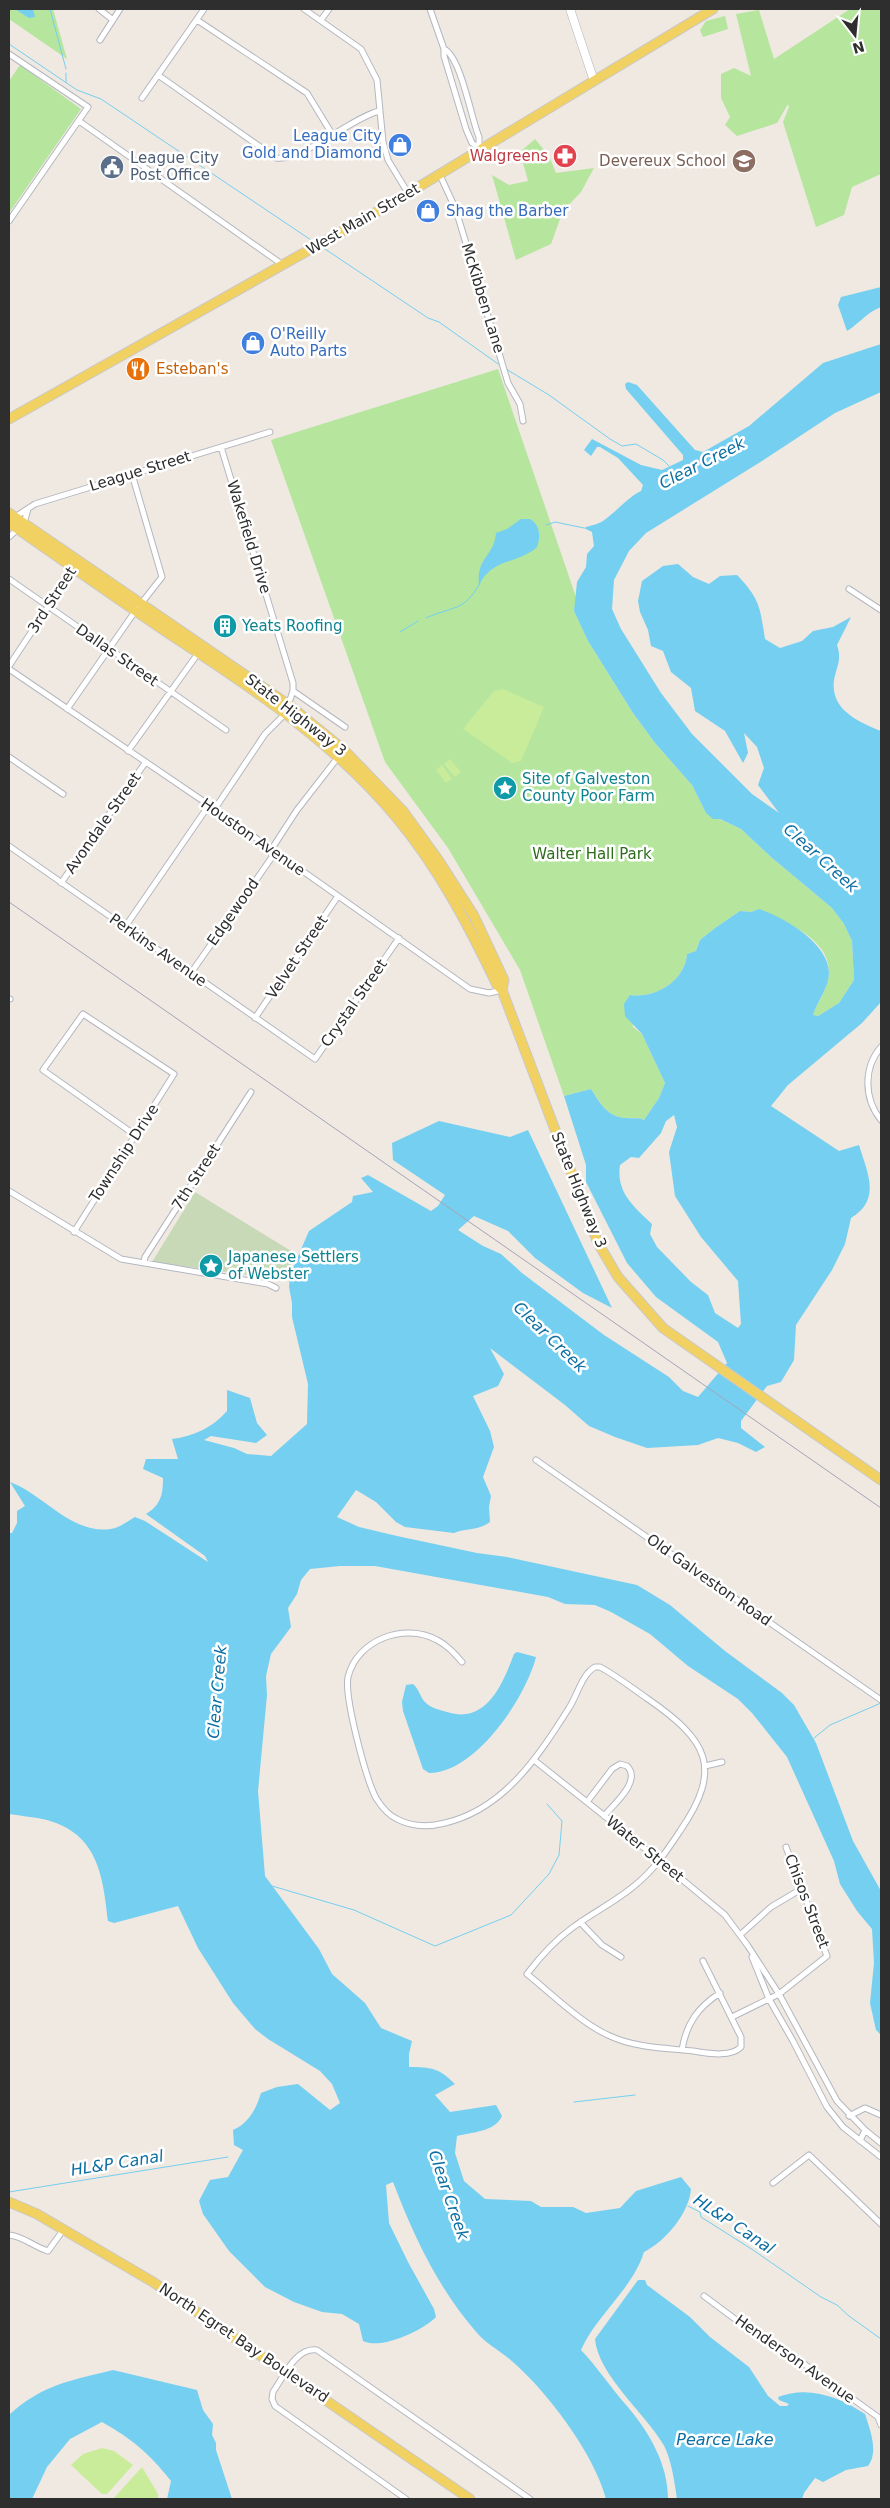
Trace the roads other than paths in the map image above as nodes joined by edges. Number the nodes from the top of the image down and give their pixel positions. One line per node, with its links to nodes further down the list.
1 (99, 9): 9 (street)
2 (120, 9): 9 (street)
3 (204, 9): 10 (street)
4 (304, 9): 11 (street)
5 (329, 9): 11 (street)
6 (430, 9): 13 (street)
7 (570, 9): 16 (street)
8 (712, 9): 16 (main road, West Main Street)
9 (113, 20): 12 (street)
10 (196, 20): 15 (street); 20 (street)
11 (321, 20): 18 (street)
12 (100, 40)
13 (444, 49): 21 (street); 21 (street)
14 (9, 54): 19 (street)
15 (158, 75): 17 (street); 20 (street)
16 (594, 82): 21 (main road, West Main Street)
17 (142, 98)
18 (379, 111): 20 (street); 23 (street)
19 (79, 122): 24 (street); 25 (street)
20 (332, 134)
21 (480, 147): 22 (main road, West Main Street)
22 (440, 175): 23 (main road, West Main Street); 27 (street, McKibben Lane)
23 (408, 193): 25 (main road, West Main Street)
24 (9, 221)
25 (283, 265): 26 (main road, West Main Street)
26 (9, 419)
27 (523, 421)
28 (270, 432): 29 (street, League Street)
29 (221, 447): 30 (street, League Street); 43 (street, Wakefield Drive)
30 (132, 474): 31 (street, League Street); 38 (street)
31 (28, 509): 32 (street); 32 (street, League Street)
32 (14, 522): 33 (street); 34 (main road, State Highway 3)
33 (9, 536)
34 (77, 563): 37 (street, 3rd Street); 38 (main road, State Highway 3)
35 (9, 579): 37 (street, Dallas Street)
36 (849, 589): 39 (street)
37 (49, 607): 41 (street, Dallas Street); 42 (street, 3rd Street)
38 (139, 607): 40 (main road, State Highway 3); 41 (street)
39 (881, 610)
40 (201, 649): 44 (street); 46 (main road, State Highway 3)
41 (109, 650): 44 (street, Dallas Street); 45 (street)
42 (9, 667): 45 (street, Houston Avenue)
43 (293, 691): 46 (street, Wakefield Drive); 47 (street)
44 (170, 692): 48 (street, Dallas Street); 49 (street)
45 (67, 709): 49 (street, Houston Avenue)
46 (287, 709): 50 (main road, State Highway 3); 55 (street)
47 (345, 727)
48 (226, 730)
49 (128, 751): 52 (street, Houston Avenue)
50 (341, 753): 57 (street, Edgewood); 63 (main road, State Highway 3)
51 (9, 757): 53 (street)
52 (145, 763): 54 (street, Houston Avenue); 58 (street, Avondale Street)
53 (63, 794)
54 (209, 805): 55 (street, Houston Avenue); 60 (street)
55 (214, 810): 57 (street, Houston Avenue)
56 (9, 846): 58 (street, Perkins Avenue)
57 (271, 850): 59 (street, Houston Avenue); 62 (street, Edgewood)
58 (61, 883): 60 (street, Perkins Avenue)
59 (338, 896): 61 (street, Houston Avenue); 64 (street, Velvet Street)
60 (125, 927): 62 (street, Perkins Avenue)
61 (399, 938): 63 (street, Houston Avenue); 66 (street, Crystal Street)
62 (191, 973): 64 (street, Perkins Avenue)
63 (502, 990): 75 (main road, State Highway 3)
64 (255, 1018): 66 (street, Perkins Avenue)
65 (881, 1047): 68 (street)
66 (306, 1054)
67 (251, 1092): 72 (street, 7th Street)
68 (881, 1120)
69 (135, 1135): 69 (street, Township Drive); 71 (street, Township Drive)
70 (9, 1191): 71 (street)
71 (74, 1232): 72 (street)
72 (144, 1263): 73 (street)
73 (276, 1288)
74 (536, 1460): 77 (street, Old Galveston Road)
75 (881, 1480)
76 (462, 1662): 78 (street)
77 (881, 1700)
78 (534, 1760): 80 (street); 81 (street, Water Street)
79 (722, 1762): 80 (street)
80 (705, 1766): 84 (street)
81 (587, 1802): 82 (street, Water Street); 82 (street)
82 (604, 1816): 84 (street, Water Street)
83 (786, 1847): 85 (street, Chisos Street)
84 (659, 1860): 86 (street); 87 (street, Water Street)
85 (802, 1888): 87 (street); 92 (street, Chisos Street)
86 (580, 1922): 89 (street); 95 (street)
87 (740, 1936): 88 (street, Water Street)
88 (748, 1946): 92 (street, Water Street); 93 (street, Water Street)
89 (622, 1957)
90 (703, 1961): 91 (street)
91 (720, 1994): 94 (street); 95 (street)
92 (779, 1994): 93 (street); 97 (street, Water Street)
93 (769, 2000): 94 (street); 99 (street, Water Street)
94 (732, 2017): 95 (street)
95 (682, 2050)
96 (881, 2115): 97 (street)
97 (849, 2116): 98 (street, Water Street)
98 (865, 2130): 99 (street); 100 (street, Water Street)
99 (860, 2141): 101 (street, Water Street)
100 (881, 2143)
101 (881, 2157)
102 (773, 2183): 104 (street)
103 (9, 2202): 105 (main road, North Egret Bay Boulevard)
104 (881, 2224)
105 (64, 2229): 106 (street); 108 (main road, North Egret Bay Boulevard)
106 (9, 2235)
107 (704, 2296): 109 (street, Henderson Avenue)
108 (287, 2372): 110 (street); 111 (main road, North Egret Bay Boulevard); 112 (street)
109 (881, 2426)
110 (406, 2499)
111 (470, 2499)
112 (530, 2499)

